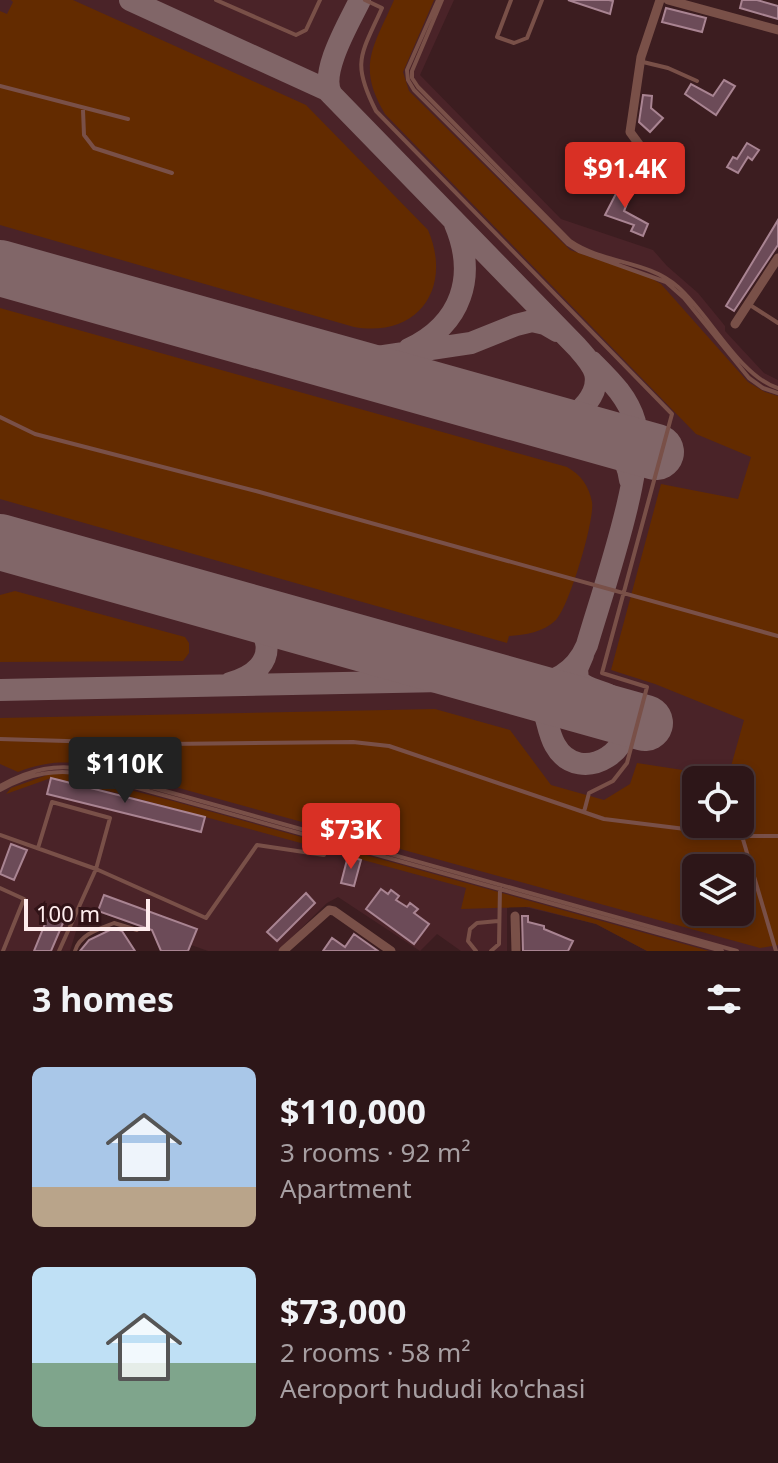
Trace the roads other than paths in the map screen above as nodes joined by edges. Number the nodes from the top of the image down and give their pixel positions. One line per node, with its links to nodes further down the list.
1 (216, 0): 2 (lane)
2 (320, 0)
3 (365, 0): 23 (lane)
4 (440, 0): 21 (lane)
5 (511, 0): 6 (lane)
6 (542, 0)
7 (660, 0): 10 (street)
8 (668, 0): 9 (street)
9 (778, 30)
10 (640, 61): 11 (lane); 15 (street)
11 (697, 81)
12 (0, 86): 13 (lane)
13 (83, 110): 14 (lane); 16 (lane)
14 (128, 119)
15 (655, 166)
16 (172, 173)
17 (778, 258): 18 (street)
18 (749, 304): 19 (lane); 20 (street)
19 (778, 323)
20 (735, 324)
21 (778, 390)
22 (0, 417): 23 (lane)
23 (624, 593): 24 (lane); 27 (lane)
24 (778, 636)
25 (0, 739): 27 (lane)
26 (0, 788): 36 (lane)
27 (584, 812): 28 (lane)
28 (682, 829)
29 (0, 835): 33 (lane)
30 (754, 836): 31 (lane)
31 (778, 836)
32 (743, 838): 51 (lane)
33 (38, 848): 35 (lane); 35 (lane)
34 (324, 855): 35 (lane)
35 (96, 869): 42 (lane)
36 (500, 887): 39 (lane); 49 (lane); 50 (lane)
37 (0, 888): 41 (lane)
38 (515, 916): 48 (street)
39 (498, 921): 46 (lane); 47 (lane)
40 (137, 930): 43 (lane)
41 (3, 951)
42 (59, 951)
43 (75, 951)
44 (283, 951): 45 (street)
45 (391, 951)
46 (476, 951)
47 (491, 951)
48 (516, 951)
49 (722, 951)
50 (737, 951)
51 (776, 951)

